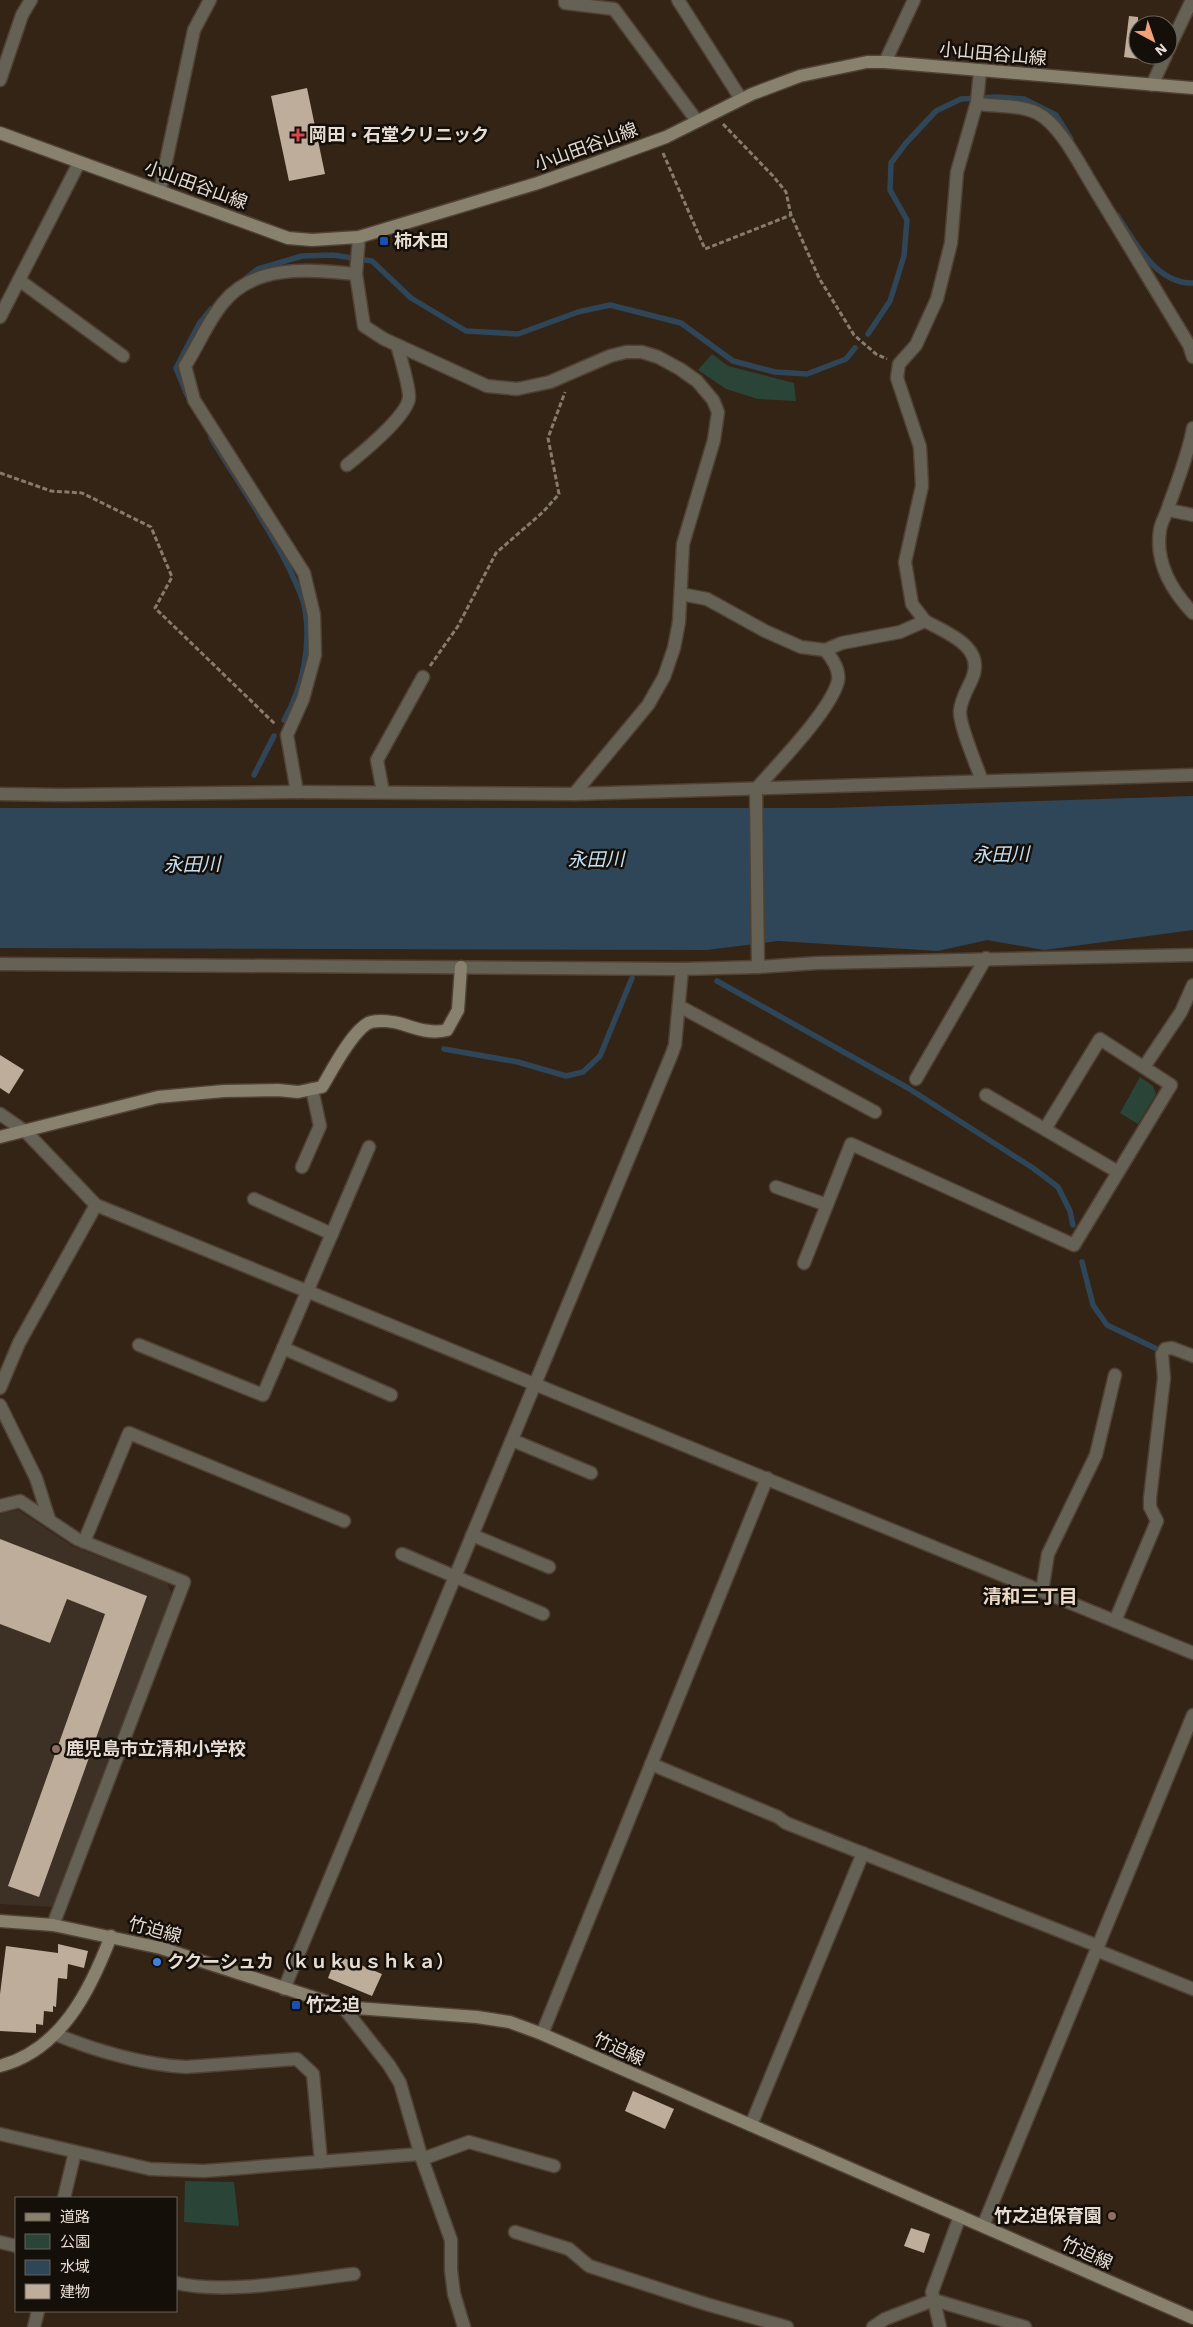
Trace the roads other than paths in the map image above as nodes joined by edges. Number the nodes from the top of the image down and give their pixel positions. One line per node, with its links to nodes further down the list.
1 (31, 0): 11 (street)
2 (210, 0): 19 (street)
3 (678, 0): 14 (street)
4 (914, 0): 8 (street)
5 (1192, 0): 7 (street)
6 (565, 1): 16 (street)
7 (1178, 29)
8 (885, 62): 10 (street, 小山田谷山線); 14 (street, 小山田谷山線)
9 (1161, 65): 12 (street)
10 (980, 71): 12 (street, 小山田谷山線); 15 (street)
11 (0, 80)
12 (1152, 85): 13 (street, 小山田谷山線)
13 (1193, 88)
14 (741, 99): 16 (street, 小山田谷山線)
15 (977, 103): 27 (street); 34 (street)
16 (696, 121): 20 (street, 小山田谷山線)
17 (0, 133): 18 (street, 小山田谷山線)
18 (79, 162): 19 (street, 小山田谷山線); 22 (street)
19 (160, 190): 20 (street, 小山田谷山線)
20 (358, 242): 21 (street)
21 (356, 272): 25 (street); 40 (street)
22 (19, 280): 23 (street); 26 (street)
23 (4, 296): 24 (street)
24 (0, 317)
25 (397, 345): 29 (street); 32 (street)
26 (123, 356)
27 (1193, 357)
28 (1193, 428): 30 (street)
29 (347, 465)
30 (1168, 510): 31 (street); 33 (street)
31 (1193, 515)
32 (681, 594): 35 (street); 43 (street)
33 (1193, 613)
34 (925, 621): 35 (street); 38 (street)
35 (825, 650): 39 (street)
36 (422, 677): 41 (street)
37 (1193, 775): 38 (street)
38 (982, 781): 39 (street)
39 (756, 789): 43 (street); 50 (street)
40 (297, 792): 41 (street); 42 (street)
41 (383, 792): 43 (street)
42 (0, 794)
43 (574, 794)
44 (1178, 955): 45 (street); 46 (street); 48 (street)
45 (1193, 955)
46 (986, 958): 50 (street); 55 (street)
47 (0, 964): 49 (street)
48 (1193, 966)
49 (461, 967): 51 (street); 56 (street)
50 (758, 968): 51 (street)
51 (682, 969): 53 (street)
52 (1193, 985): 54 (street)
53 (679, 1006): 58 (street); 77 (street)
54 (1144, 1067): 60 (street); 65 (street)
55 (916, 1079)
56 (312, 1090): 61 (street); 64 (street)
57 (986, 1095): 60 (street)
58 (875, 1112)
59 (0, 1114): 61 (street)
60 (1045, 1129): 65 (street)
61 (26, 1132): 62 (street); 68 (street)
62 (0, 1137)
63 (369, 1147): 70 (street)
64 (302, 1167)
65 (1118, 1172): 69 (street)
66 (776, 1187): 69 (street)
67 (254, 1199): 70 (street)
68 (96, 1205): 72 (street); 78 (street)
69 (827, 1205): 71 (street)
70 (332, 1234): 72 (street)
71 (804, 1263)
72 (307, 1291): 74 (street); 77 (street)
73 (139, 1345): 74 (street)
74 (283, 1348): 79 (street)
75 (1193, 1356): 94 (street)
76 (1115, 1375): 92 (street)
77 (535, 1384): 81 (street); 83 (street)
78 (0, 1388)
79 (391, 1395)
80 (0, 1405): 85 (street)
81 (512, 1440): 82 (street); 87 (street)
82 (591, 1473)
83 (767, 1478): 92 (street); 97 (street)
84 (0, 1506): 85 (street)
85 (49, 1519): 88 (street)
86 (344, 1521): 88 (street)
87 (472, 1534): 90 (street); 91 (street)
88 (84, 1542): 100 (street)
89 (402, 1554): 91 (street)
90 (550, 1567)
91 (455, 1577): 93 (street); 103 (street)
92 (1042, 1591): 94 (street)
93 (543, 1614)
94 (1116, 1621): 95 (street)
95 (1193, 1653)
96 (1193, 1715): 102 (street)
97 (651, 1764): 98 (street); 107 (street)
98 (863, 1853): 102 (street); 109 (street)
99 (0, 1921): 100 (street, 竹迫線)
100 (53, 1925): 101 (street, 竹迫線)
101 (111, 1936): 103 (street, 竹迫線); 106 (street)
102 (1097, 1948): 104 (street); 117 (street)
103 (284, 1989): 105 (street, 竹迫線)
104 (1193, 1989)
105 (343, 2007): 107 (street, 竹迫線); 112 (street)
106 (55, 2034): 108 (street); 113 (street)
107 (542, 2034): 109 (street, 竹迫線)
108 (0, 2066)
109 (751, 2125): 116 (street, 竹迫線)
110 (0, 2134): 111 (street)
111 (75, 2152): 113 (street); 115 (street)
112 (421, 2156): 113 (street); 114 (street); 127 (street)
113 (321, 2162)
114 (554, 2166)
115 (64, 2197)
116 (960, 2216): 117 (street, 竹迫線); 123 (street)
117 (983, 2226): 125 (street, 竹迫線)
118 (515, 2232): 128 (street)
119 (0, 2242): 120 (street)
120 (15, 2246)
121 (354, 2274): 122 (street)
122 (178, 2283)
123 (934, 2300): 129 (street); 130 (street); 131 (street)
124 (38, 2312): 126 (street)
125 (1193, 2318)
126 (34, 2327)
127 (464, 2327)
128 (788, 2327)
129 (873, 2327)
130 (940, 2327)
131 (1025, 2327)

